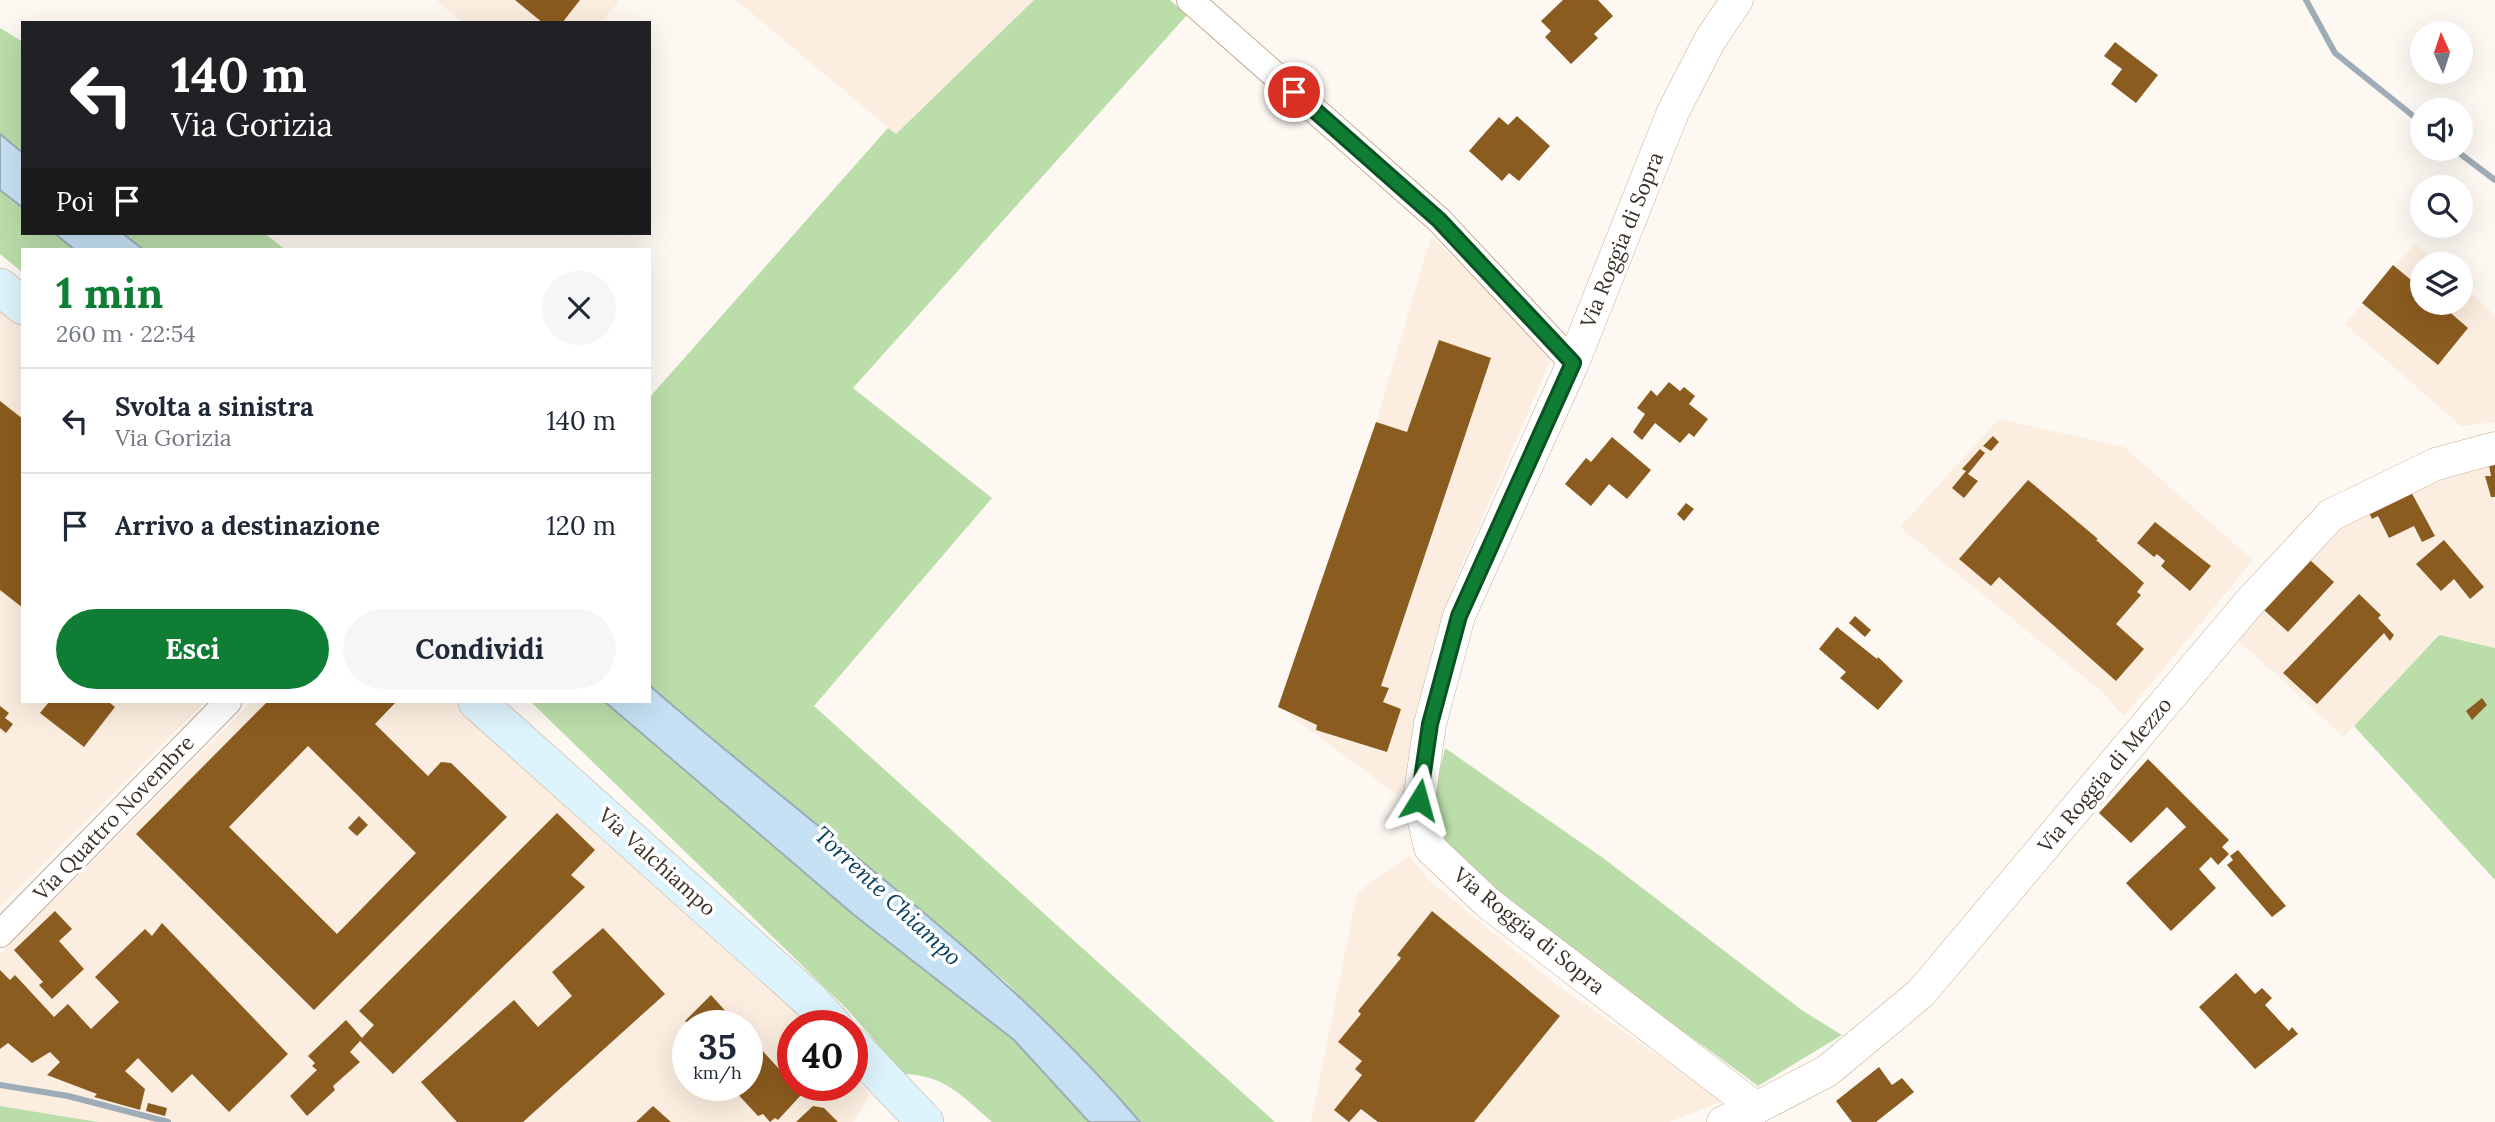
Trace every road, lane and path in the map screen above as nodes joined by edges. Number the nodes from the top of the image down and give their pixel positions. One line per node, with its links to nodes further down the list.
1 (1190, 0): 5 (street)
2 (1737, 0): 5 (street, Via Roggia di Sopra)
3 (0, 287): 4 (main road)
4 (21, 304)
5 (1573, 363): 12 (street, Via Roggia di Sopra)
6 (2495, 449): 12 (street, Via Roggia di Mezzo)
7 (227, 703): 9 (street, Via Quattro Novembre)
8 (478, 703): 10 (main road, Via Valchiampo)
9 (0, 934)
10 (817, 1010)
11 (868, 1062): 13 (main road)
12 (1765, 1115): 14 (street, Via Roggia di Mezzo)
13 (925, 1122)
14 (1723, 1122)

